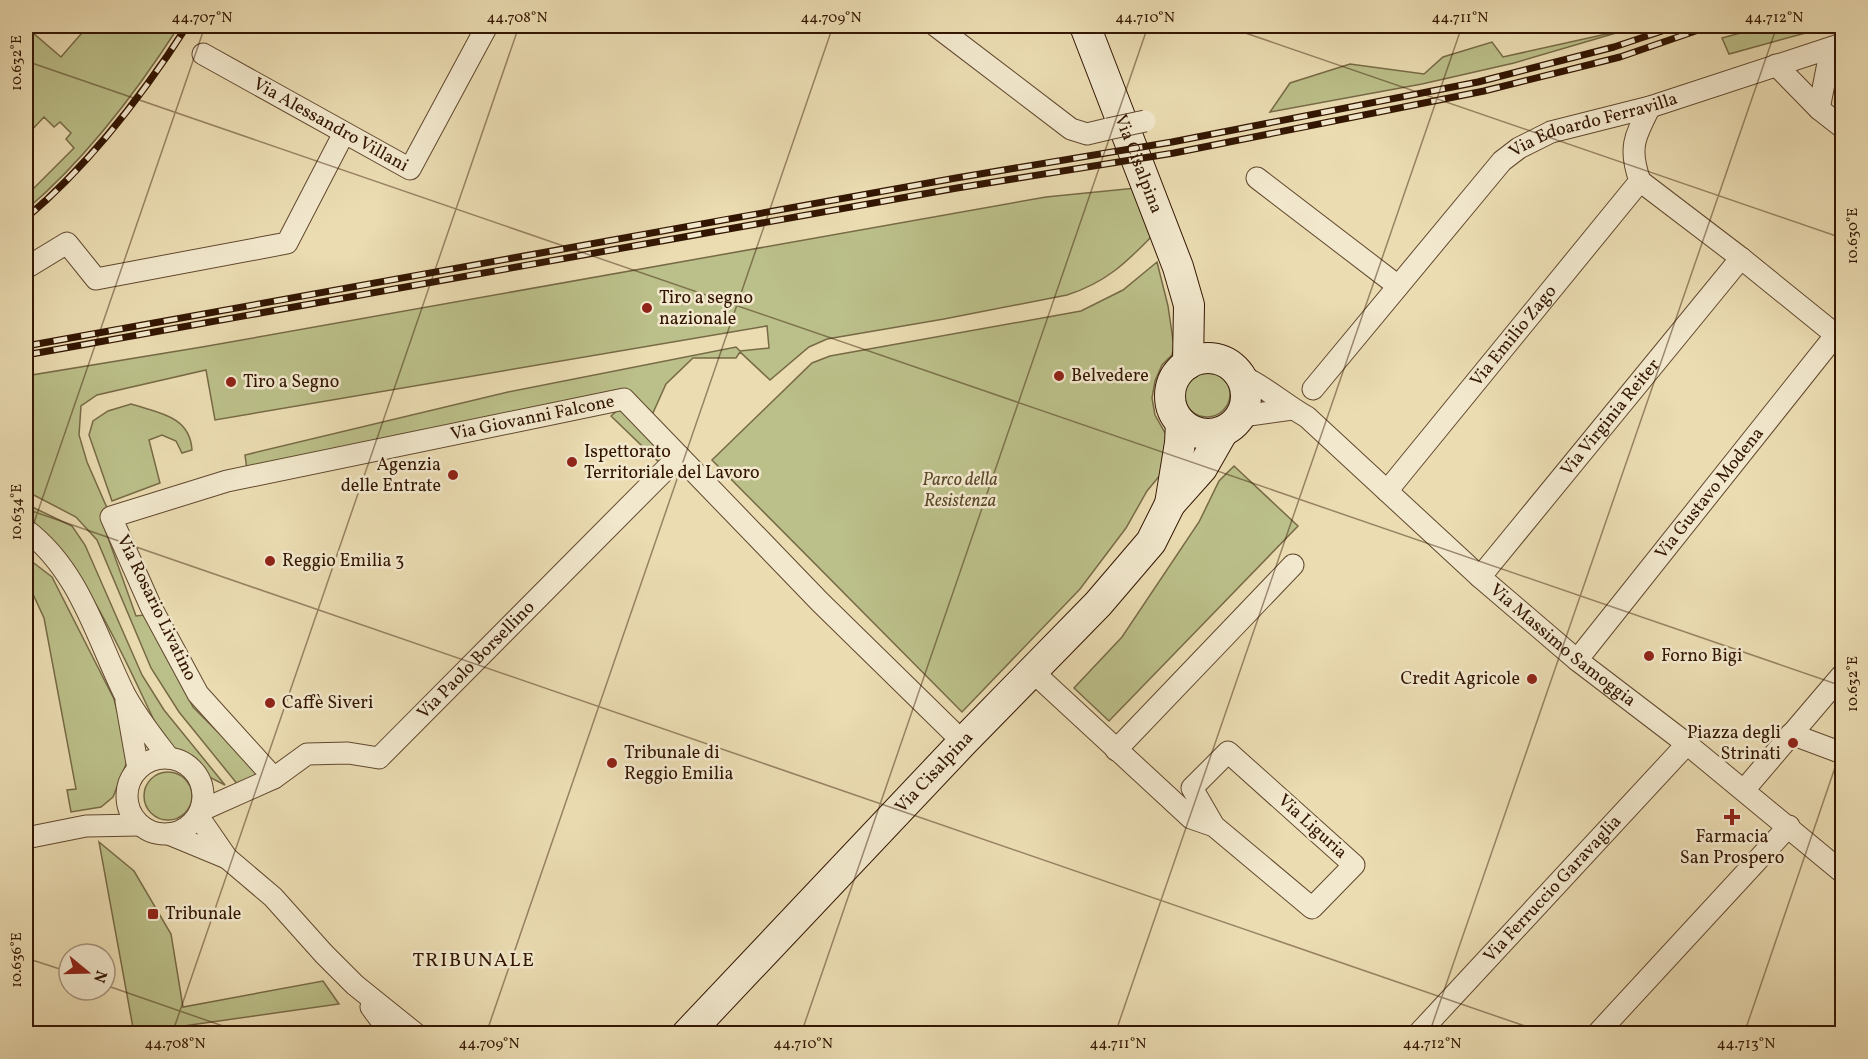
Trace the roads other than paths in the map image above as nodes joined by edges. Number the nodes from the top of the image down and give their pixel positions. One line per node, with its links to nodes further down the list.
1 (487, 26): 11 (street, Via Alessandro Villani)
2 (936, 26): 9 (street, bridge)
3 (1085, 26): 17 (main road, Via Cisalpina)
4 (1837, 46): 6 (street, Via Edoardo Ferravilla); 8 (street)
5 (203, 54): 11 (street, Via Alessandro Villani)
6 (1776, 65): 7 (street, Via Edoardo Ferravilla); 8 (street)
7 (1650, 107): 13 (street); 16 (street, Via Edoardo Ferravilla)
8 (1819, 109): 10 (street)
9 (1145, 121)
10 (1842, 127)
11 (344, 134): 15 (street)
12 (1257, 178): 16 (street)
13 (1640, 181): 14 (street); 26 (street, Via Emilio Zago)
14 (1741, 258): 18 (street); 31 (street, Via Virginia Reiter)
15 (26, 268)
16 (1398, 286): 21 (street, Via Edoardo Ferravilla)
17 (1189, 305): 19 (main road, Via Cisalpina); 20 (main road, Via Cisalpina)
18 (1839, 331): 32 (street, Via Gustavo Modena)
19 (1188, 364): 20 (main road); 23 (main road, Via Cisalpina)
20 (1233, 369): 22 (street, Via Massimo Samoggia); 24 (main road, Via Cisalpina)
21 (1313, 389)
22 (1292, 409): 24 (street); 26 (street, Via Massimo Samoggia)
23 (1181, 423): 24 (main road); 27 (main road, Via Cisalpina)
24 (1232, 424): 27 (main road, Via Cisalpina)
25 (679, 456): 28 (street, Via Giovanni Falcone); 37 (street, Via Giovanni Falcone); 43 (street, Via Paolo Borsellino)
26 (1387, 491): 31 (street, Via Massimo Samoggia)
27 (1170, 504): 33 (main road, Via Cisalpina)
28 (111, 517): 43 (street, Via Rosario Livatino)
29 (26, 530): 35 (street)
30 (1293, 565): 39 (street)
31 (1480, 577): 32 (street, Via Massimo Samoggia)
32 (1577, 660): 38 (street, Via Massimo Samoggia)
33 (1032, 671): 37 (main road, Via Cisalpina); 39 (street, Via Liguria)
34 (1842, 675): 36 (street)
35 (125, 694): 41 (street); 42 (street)
36 (1791, 734): 40 (street); 45 (street)
37 (963, 742): 60 (main road, Via Cisalpina)
38 (1687, 744): 45 (street, Via Massimo Samoggia); 61 (street, Via Ferruccio Garavaglia)
39 (1116, 750): 51 (street, Via Liguria)
40 (1842, 753)
41 (169, 758): 42 (street); 44 (street)
42 (138, 769): 47 (street)
43 (274, 778): 46 (street, Via Paolo Borsellino)
44 (203, 789): 46 (street, Via Paolo Borsellino); 48 (street)
45 (1744, 790): 52 (street, Via Massimo Samoggia)
46 (238, 793): 48 (street, Via Paolo Borsellino)
47 (128, 804): 49 (street); 50 (street)
48 (199, 813): 53 (street); 55 (street)
49 (140, 825): 50 (street); 53 (street)
50 (86, 826): 54 (street)
51 (1214, 826): 51 (street, Via Liguria)
52 (1789, 826): 56 (street, Via Massimo Samoggia); 62 (street)
53 (169, 834): 55 (street)
54 (26, 838)
55 (227, 858): 57 (street)
56 (1842, 872)
57 (355, 985): 58 (street); 59 (street)
58 (391, 1034)
59 (416, 1034)
60 (687, 1034)
61 (1418, 1034)
62 (1598, 1034)

